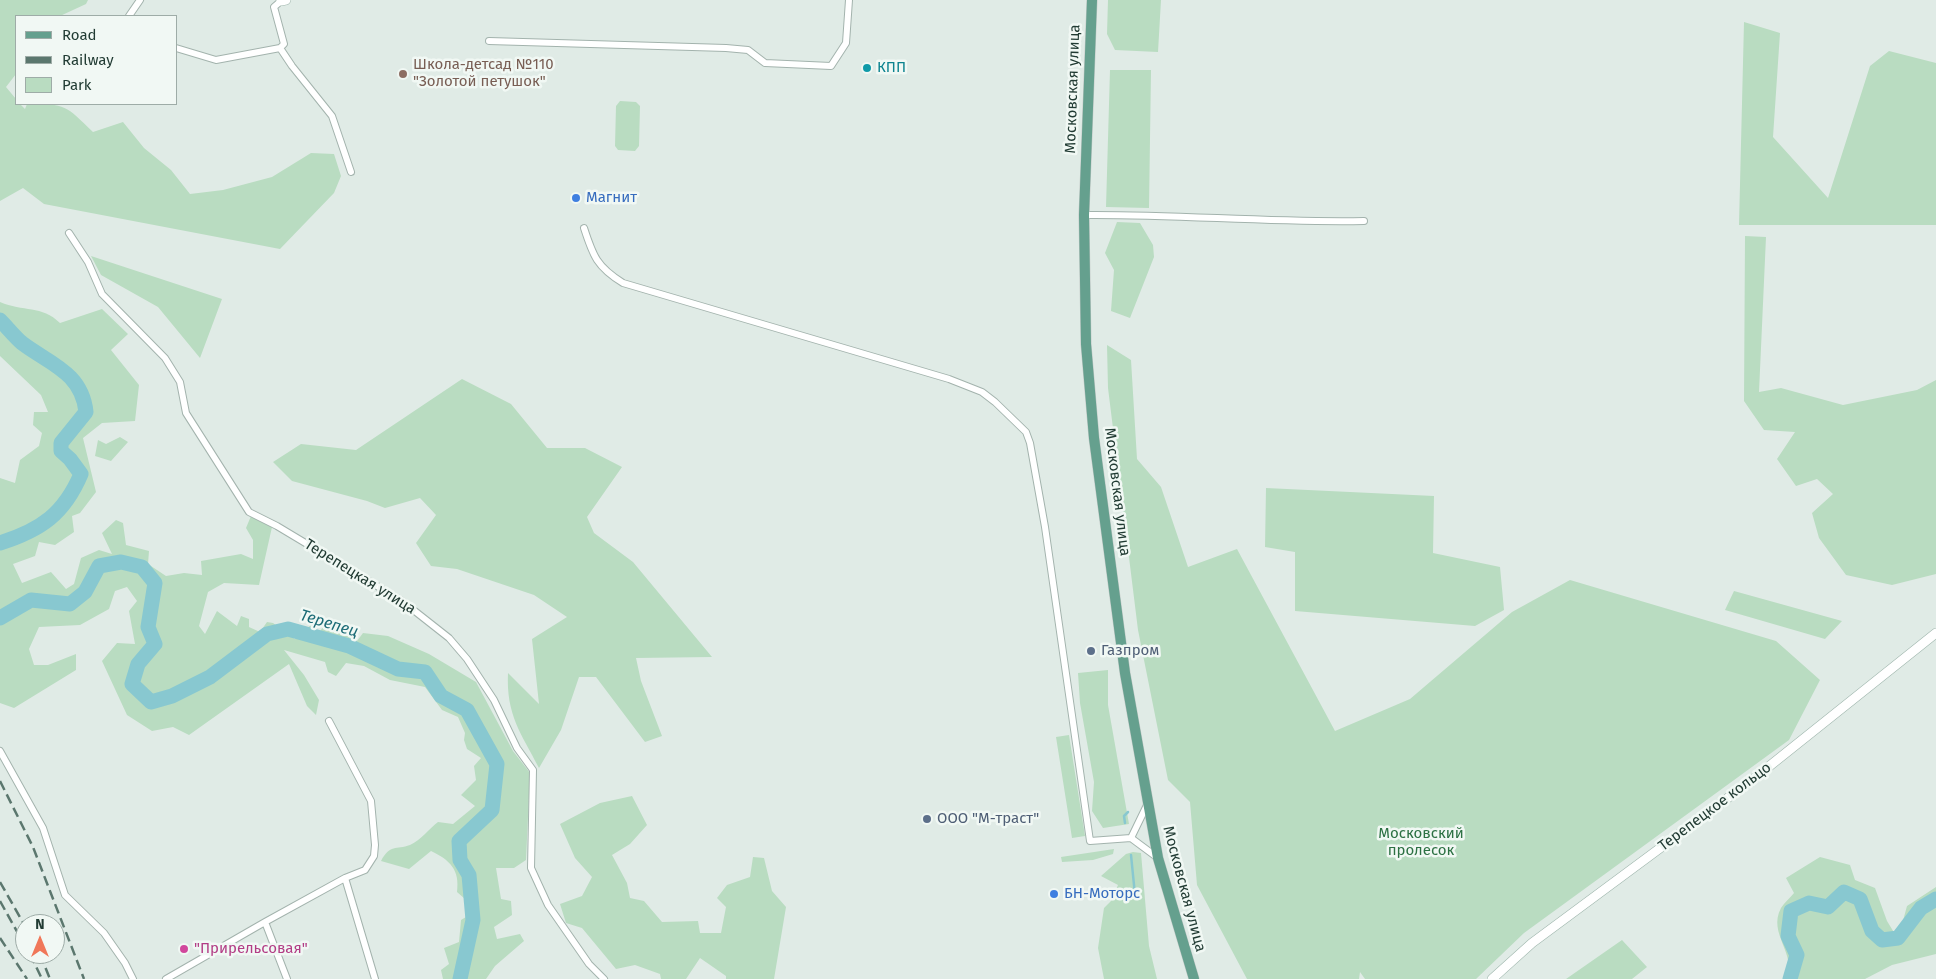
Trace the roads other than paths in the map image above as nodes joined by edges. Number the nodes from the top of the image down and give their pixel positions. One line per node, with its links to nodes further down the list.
1 (140, 0): 5 (street)
2 (282, 0): 7 (street)
3 (849, 0): 6 (street)
4 (1092, 0): 10 (main road, Московская улица)
5 (130, 15)
6 (489, 42)
7 (280, 48): 8 (street); 9 (street)
8 (178, 49)
9 (351, 172)
10 (1084, 215): 11 (street); 17 (main road, Московская улица)
11 (1364, 221)
12 (584, 228): 18 (street)
13 (68, 233): 26 (street, Терепецкая улица)
14 (1936, 633): 28 (street, Терепецкое кольцо)
15 (329, 721): 20 (street)
16 (0, 751): 22 (street)
17 (1148, 803): 18 (street); 19 (main road, Московская улица)
18 (1131, 838): 19 (street)
19 (1158, 858): 27 (main road, Московская улица)
20 (345, 878): 21 (street); 25 (street)
21 (265, 922): 23 (street); 24 (street)
22 (133, 979)
23 (166, 979)
24 (287, 979)
25 (375, 979)
26 (604, 979)
27 (1194, 979)
28 (1492, 979)

